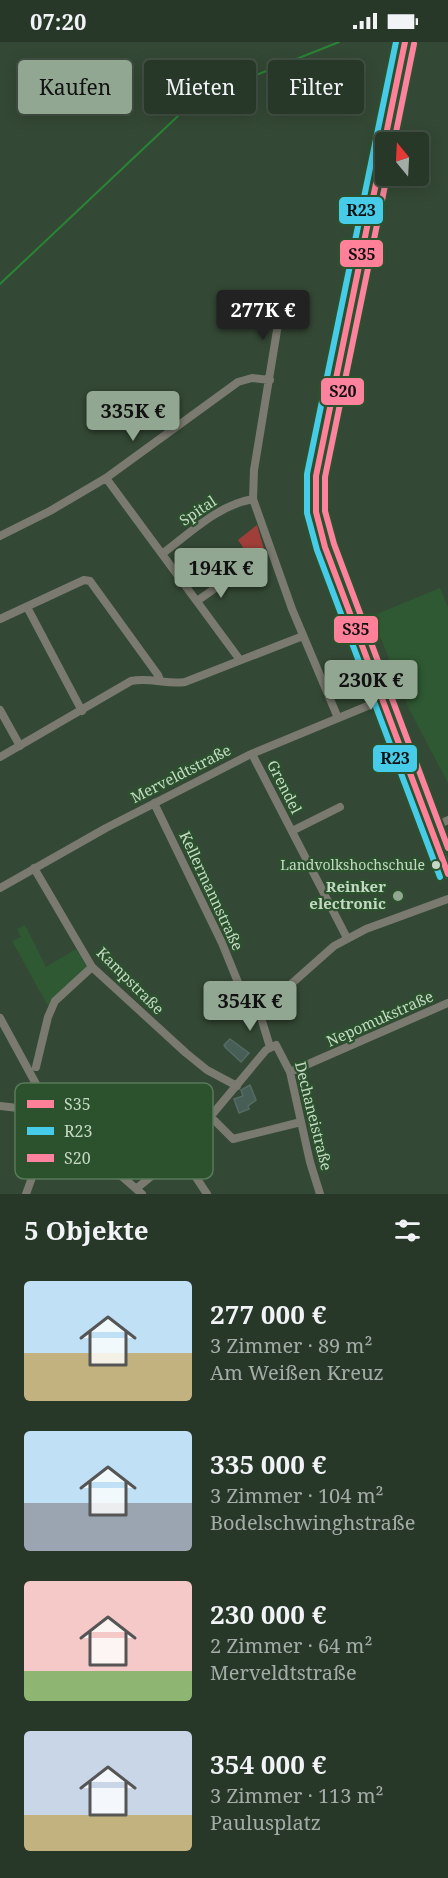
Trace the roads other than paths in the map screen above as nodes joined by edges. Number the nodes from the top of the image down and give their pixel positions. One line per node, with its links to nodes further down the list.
1 (405, 42): 15 (main road)
2 (281, 306): 3 (street)
3 (270, 380): 4 (street); 5 (street)
4 (106, 478): 6 (street); 7 (street)
5 (253, 499): 7 (street, Spital); 12 (street)
6 (0, 536)
7 (162, 554): 9 (street)
8 (231, 577): 9 (street)
9 (197, 600): 13 (street)
10 (27, 607): 11 (street); 14 (street); 17 (street)
11 (0, 619)
12 (303, 636): 13 (street); 18 (street)
13 (240, 660): 14 (street)
14 (160, 680): 17 (street)
15 (382, 700): 18 (street, Merveldtstraße); 25 (main road)
16 (0, 711): 19 (street)
17 (82, 711): 19 (street)
18 (338, 718): 20 (street, Merveldtstraße)
19 (20, 746): 21 (street)
20 (252, 754): 22 (street, Merveldtstraße); 26 (street, Grendel)
21 (0, 757)
22 (154, 803): 27 (street, Merveldtstraße); 34 (street, Kellermannstraße)
23 (340, 807): 26 (street, Grendel)
24 (448, 820): 25 (street)
25 (431, 828): 28 (main road)
26 (292, 831): 31 (street, Grendel)
27 (34, 868): 29 (street, Merveldtstraße); 32 (street, Kampstraße)
28 (448, 874)
29 (0, 888)
30 (448, 899): 31 (street)
31 (347, 938): 34 (street)
32 (92, 967): 37 (street); 40 (street, Kampstraße)
33 (448, 1004): 38 (street, Nepomukstraße)
34 (261, 1009): 36 (street, Dechaneistraße)
35 (0, 1018): 39 (street)
36 (274, 1046): 38 (street, Dechaneistraße); 40 (street)
37 (36, 1067)
38 (290, 1072): 45 (street, Dechaneistraße)
39 (35, 1083)
40 (237, 1086): 43 (street)
41 (0, 1106): 42 (street)
42 (15, 1108)
43 (213, 1115)
44 (213, 1119): 45 (street)
45 (301, 1122): 53 (street, Dechaneistraße)
46 (31, 1179): 51 (street)
47 (126, 1179): 50 (street)
48 (153, 1179): 50 (street)
49 (197, 1179): 52 (street)
50 (140, 1191)
51 (26, 1194)
52 (207, 1194)
53 (320, 1194)

